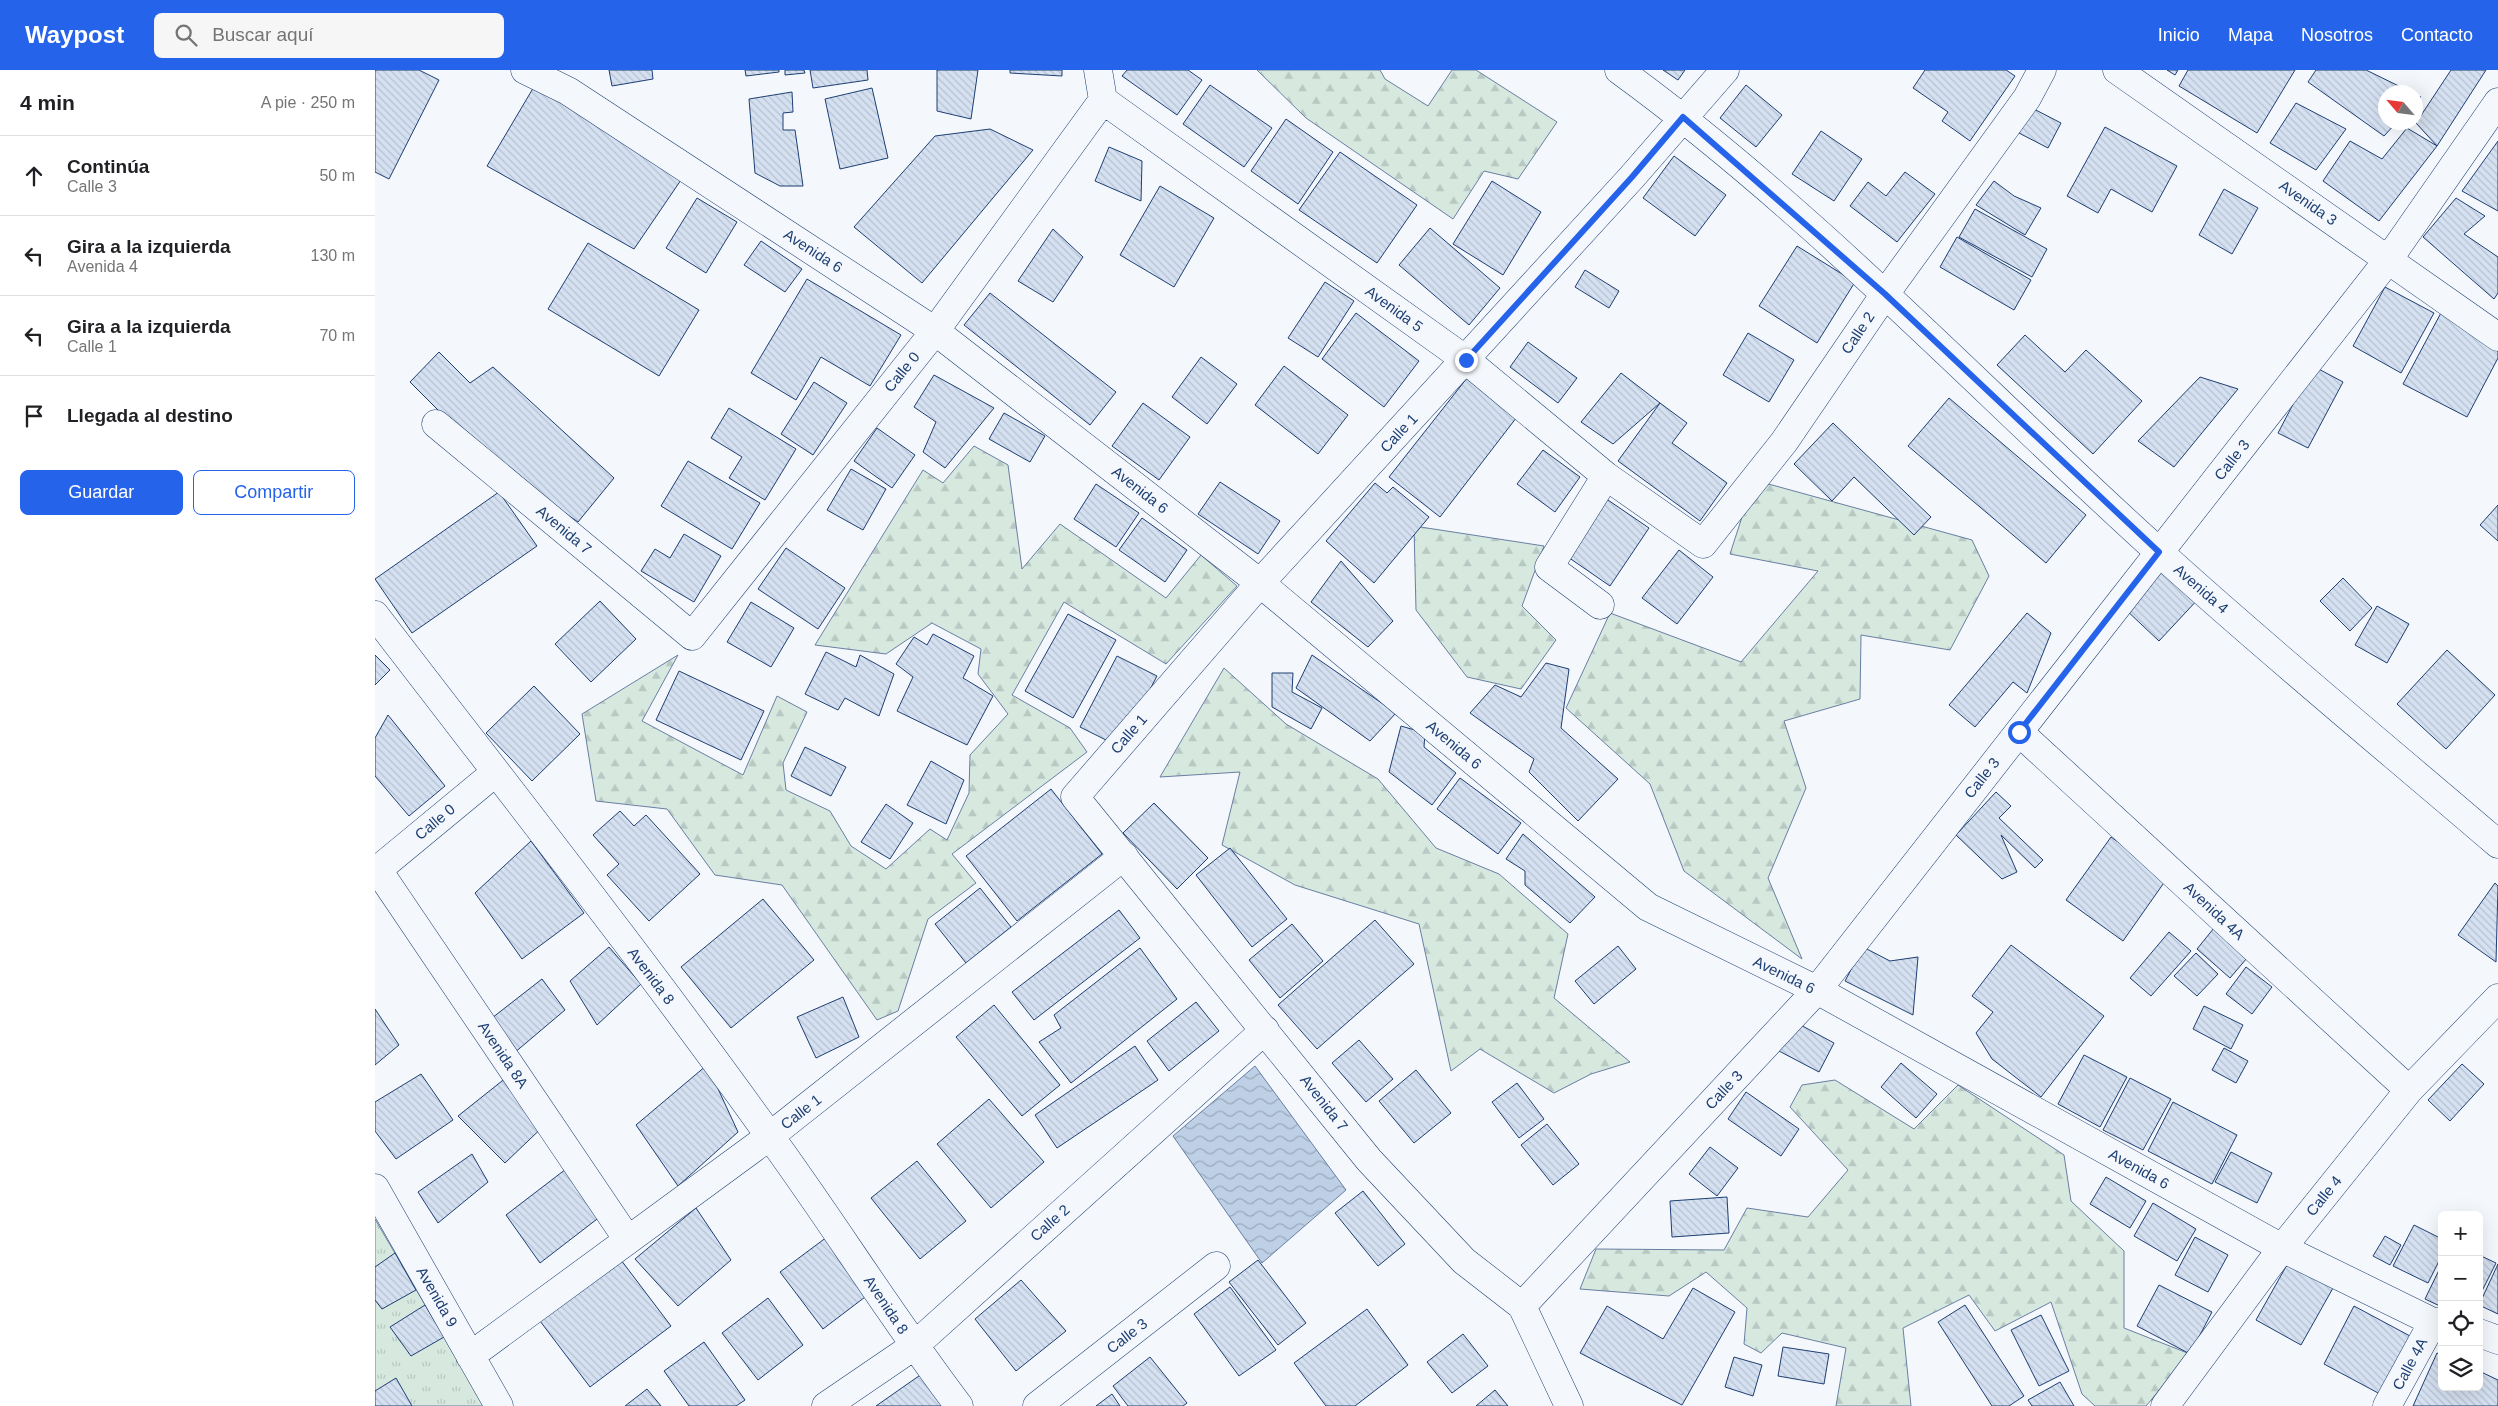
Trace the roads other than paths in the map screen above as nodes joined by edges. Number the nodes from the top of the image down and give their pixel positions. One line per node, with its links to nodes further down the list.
1 (525, 70): 7 (street, Avenida 6)
2 (1098, 70): 8 (street)
3 (1619, 70): 10 (street, Avenida 4)
4 (1725, 70): 10 (street, Calle 1)
5 (2042, 70): 12 (street, Calle 2)
6 (2117, 70): 11 (street, Avenida 3)
7 (570, 80): 13 (street, Avenida 6)
8 (1103, 100): 13 (street, Calle 0); 15 (street, Avenida 5)
9 (2498, 102): 11 (street, Calle 3)
10 (1683, 117): 12 (street, Avenida 4); 15 (street, Calle 1)
11 (2388, 260): 14 (street, Avenida 3); 19 (street, Calle 3)
12 (1885, 294): 18 (street, Calle 2); 19 (street, Avenida 4)
13 (935, 331): 20 (street, Avenida 6); 23 (street, Calle 0)
14 (2498, 337)
15 (1466, 360): 17 (street, Avenida 5); 20 (street, Calle 1)
16 (435, 424): 23 (street, Avenida 7)
17 (1606, 476): 18 (street, Avenida 5); 21 (street)
18 (1703, 544)
19 (2159, 552): 24 (street, Calle 3); 27 (street, Avenida 4)
20 (1260, 583): 26 (street, Calle 1); 30 (street, Avenida 6)
21 (1599, 605)
22 (375, 615): 25 (street, Avenida 8)
23 (691, 636)
24 (2019, 732): 30 (street, Calle 3); 33 (street, Avenida 4A)
25 (495, 772): 29 (street, Calle 0); 34 (street, Avenida 8)
26 (1075, 796): 28 (street, Avenida 7)
27 (2498, 844)
28 (1124, 856): 32 (street, Avenida 7); 34 (street, Calle 1)
29 (376, 871): 36 (street, Avenida 8A)
30 (1817, 990): 37 (street, Avenida 6); 39 (street, Calle 3)
31 (2498, 998): 33 (street, Calle 4)
32 (1265, 1030): 39 (street, Avenida 7); 43 (street, Calle 2)
33 (2409, 1090): 37 (street, Calle 4)
34 (771, 1136): 36 (street, Calle 1); 43 (street, Avenida 8)
35 (375, 1188): 44 (street, Avenida 9)
36 (628, 1240): 44 (street, Calle 1)
37 (2282, 1248): 40 (street, Avenida 6); 50 (street, Calle 4)
38 (1216, 1266): 48 (street, Calle 3)
39 (1522, 1306): 49 (street, Avenida 7)
40 (2437, 1322): 51 (street, Calle 4A)
41 (2483, 1334): 42 (street)
42 (2498, 1340)
43 (914, 1346): 46 (street, Calle 2); 47 (street, Avenida 8)
44 (470, 1356): 45 (street, Avenida 9)
45 (499, 1406)
46 (826, 1406)
47 (959, 1406)
48 (1037, 1406)
49 (1569, 1406)
50 (2165, 1406)
51 (2387, 1406)

